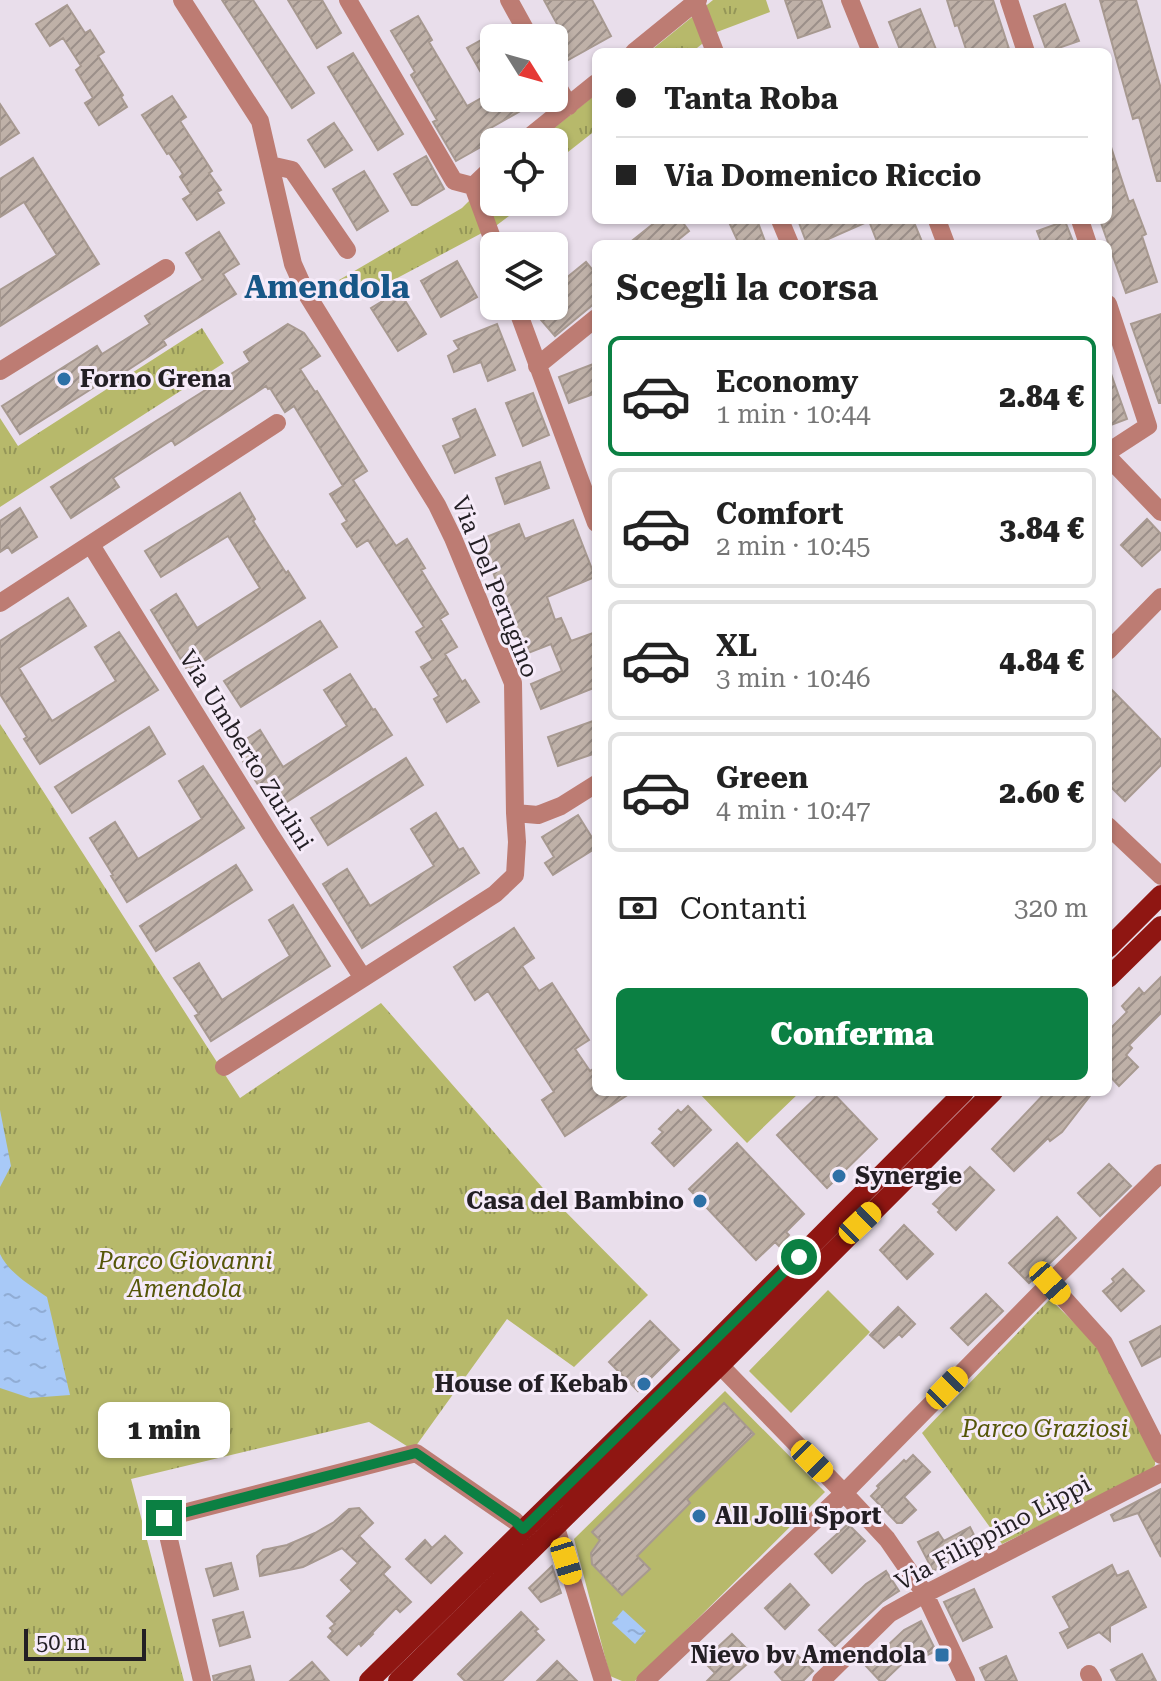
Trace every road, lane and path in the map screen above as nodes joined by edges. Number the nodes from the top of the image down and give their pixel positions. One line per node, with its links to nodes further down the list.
1 (182, 0): 15 (street, Via Del Perugino)
2 (348, 0): 17 (street)
3 (509, 0): 7 (street)
4 (850, 0): 10 (street)
5 (1009, 0): 11 (street)
6 (696, 1): 8 (street); 9 (street)
7 (522, 24)
8 (639, 48)
9 (714, 48)
10 (869, 48)
11 (1025, 48)
12 (592, 86): 13 (street)
13 (569, 106): 14 (street)
14 (541, 128)
15 (270, 165): 19 (street); 36 (street, Via Del Perugino)
16 (480, 179): 17 (street)
17 (473, 186): 18 (street)
18 (490, 232)
19 (347, 250)
20 (166, 268): 25 (street)
21 (1112, 316): 27 (street)
22 (521, 320): 24 (street)
23 (592, 321): 24 (street)
24 (537, 366): 29 (street)
25 (0, 371)
26 (277, 423): 31 (street)
27 (1112, 451)
28 (1112, 458): 30 (street)
29 (592, 512)
30 (1161, 512)
31 (91, 545): 33 (street); 43 (street, Via Umberto Zurlini)
32 (1161, 597): 34 (street)
33 (0, 603)
34 (1112, 647)
35 (592, 787): 36 (street)
36 (515, 813): 43 (street)
37 (1112, 830): 38 (street)
38 (1161, 876)
39 (1161, 895): 41 (main road)
40 (1161, 926): 42 (main road)
41 (1112, 944)
42 (1112, 974)
43 (363, 978): 44 (street)
44 (224, 1067)
45 (960, 1096): 49 (main road)
46 (989, 1096): 49 (main road)
47 (1161, 1173): 48 (street)
48 (1050, 1283): 50 (street); 52 (street)
49 (713, 1358): 52 (street); 53 (main road)
50 (1161, 1455)
51 (1161, 1473): 54 (street, Via Filippino Lippi)
52 (844, 1493): 54 (street); 59 (street)
53 (542, 1526): 55 (street); 56 (main road); 57 (main road); 58 (street)
54 (925, 1594): 60 (street, Via Filippino Lippi); 61 (street)
55 (202, 1681)
56 (369, 1681)
57 (398, 1681)
58 (603, 1681)
59 (645, 1681)
60 (821, 1681)
61 (966, 1681)

